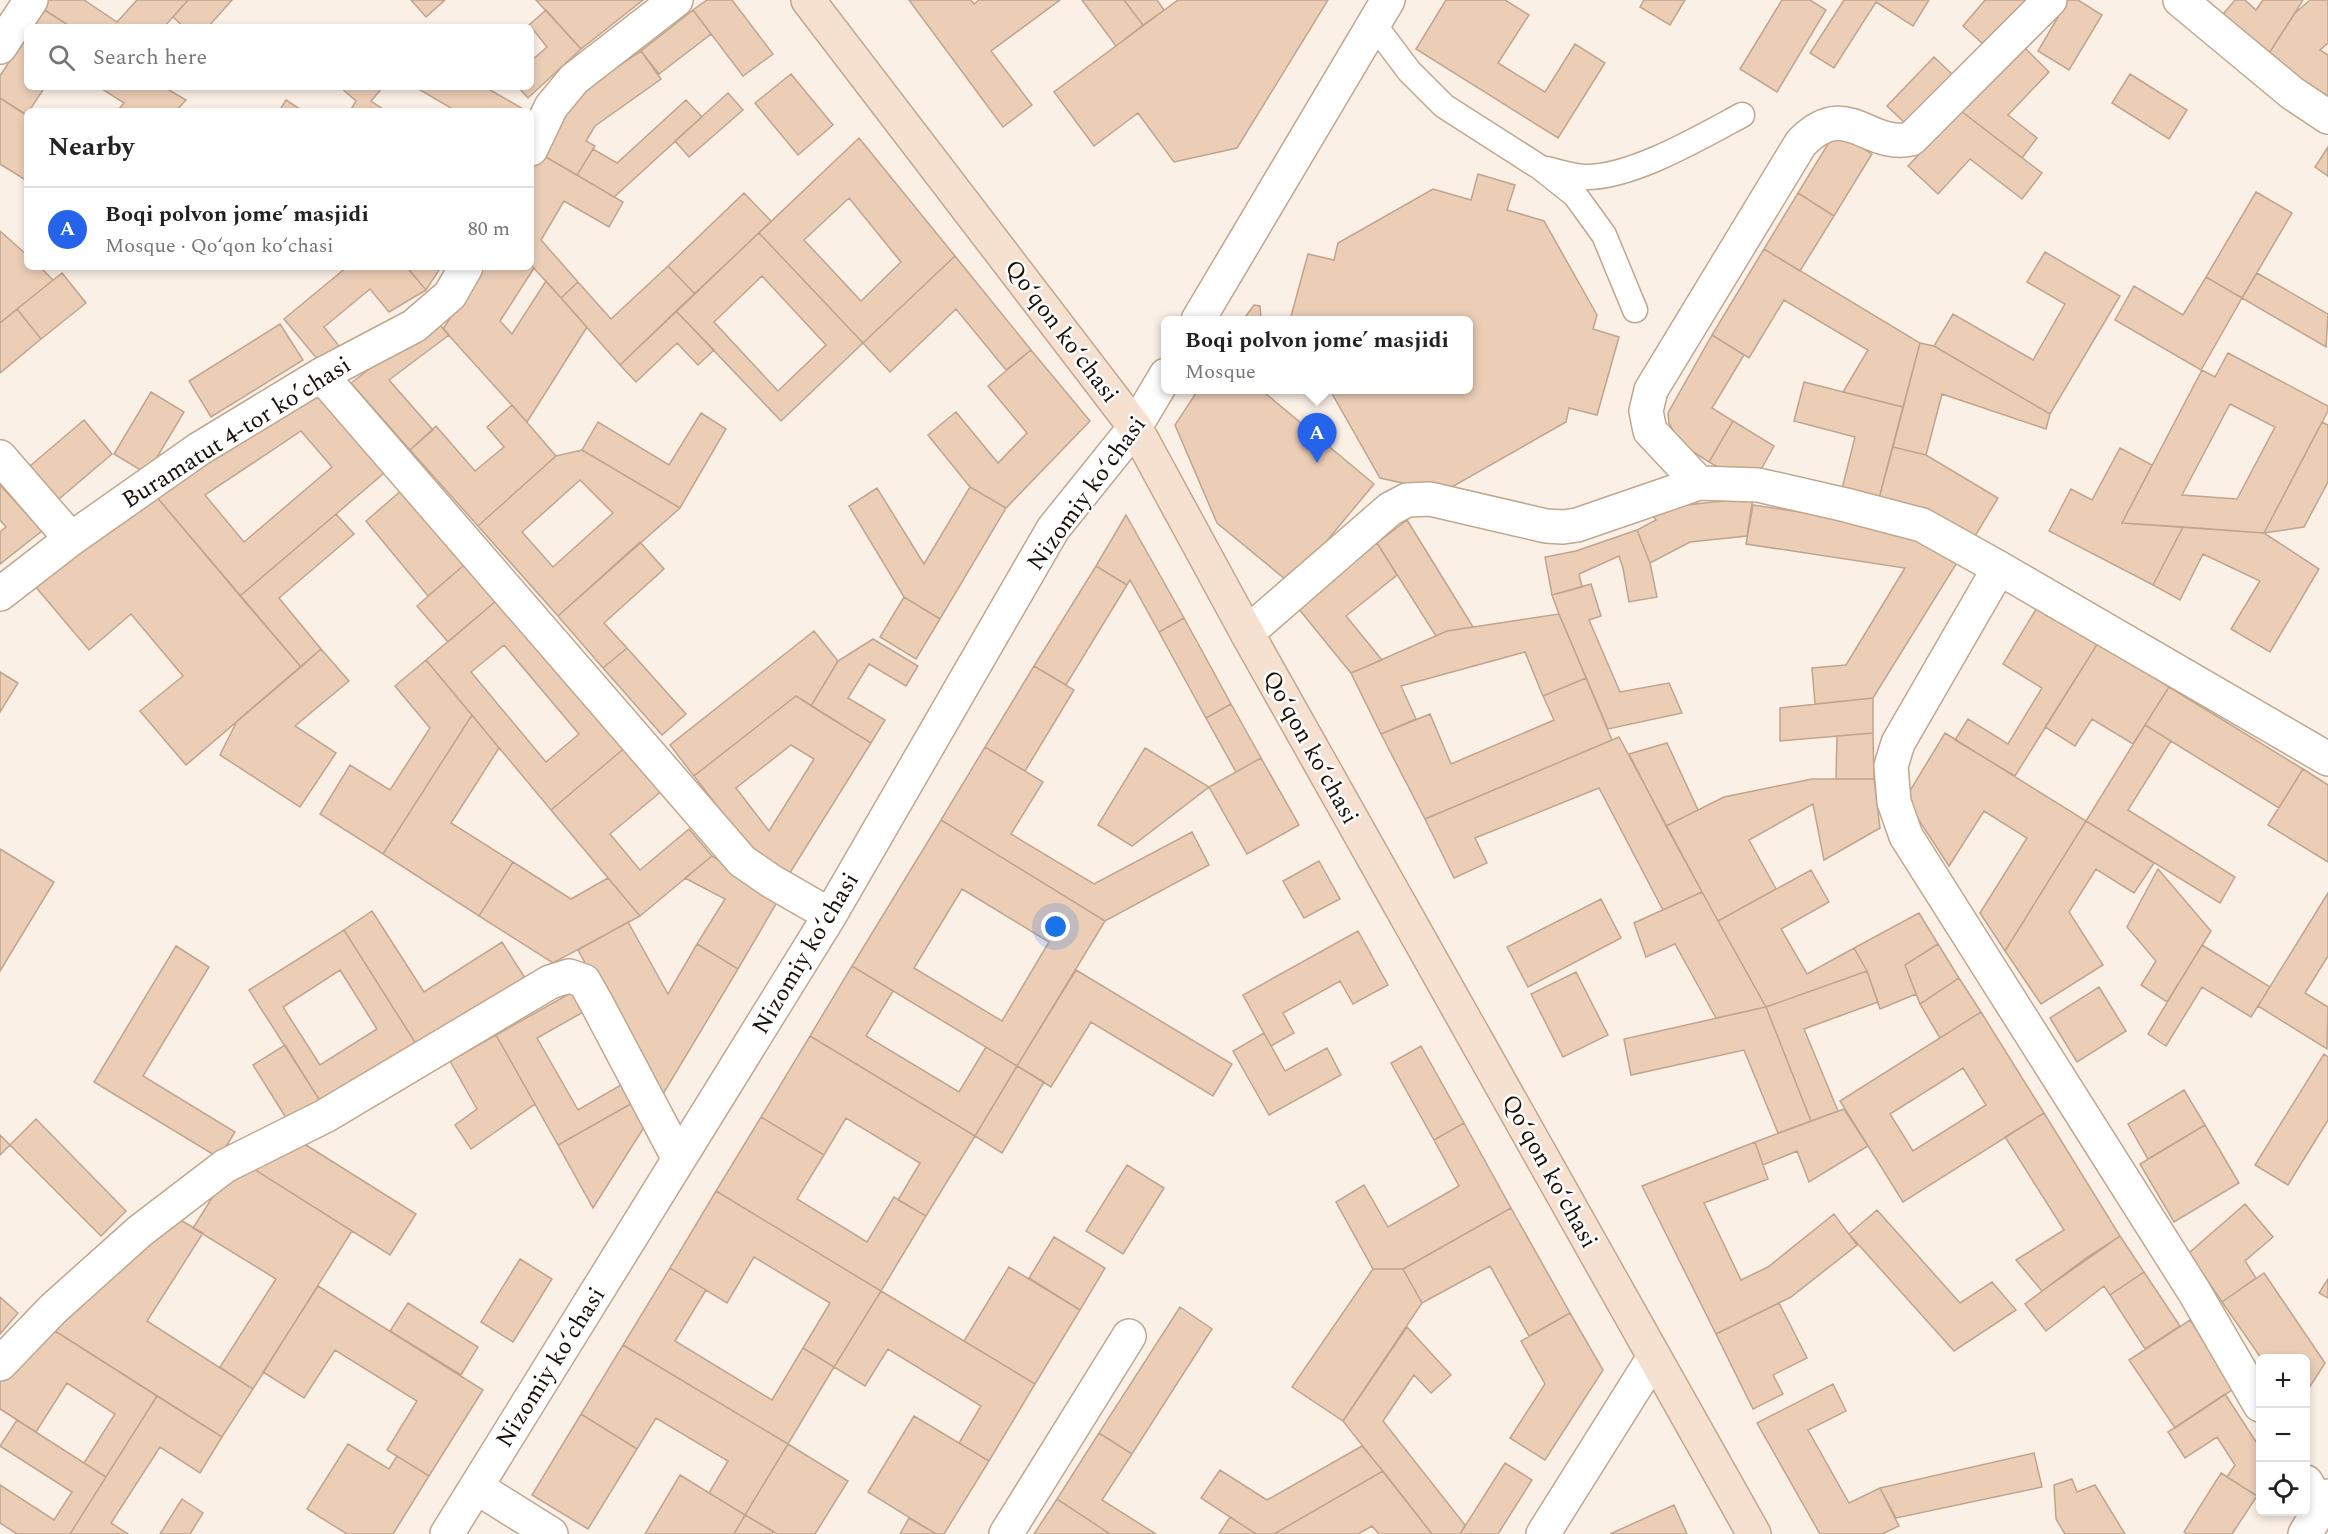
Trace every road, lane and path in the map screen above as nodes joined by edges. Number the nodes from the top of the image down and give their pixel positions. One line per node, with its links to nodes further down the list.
1 (31, 0): 7 (street)
2 (676, 0): 10 (street)
3 (808, 0): 17 (main road, Qoʻqon koʻchasi)
4 (2050, 0): 19 (street)
5 (2180, 0): 9 (street)
6 (1373, 8): 11 (lane); 14 (street)
7 (0, 47)
8 (1742, 115): 11 (lane)
9 (2328, 117)
10 (534, 143)
11 (1541, 168): 13 (lane)
12 (464, 270): 15 (street, Buramatut 4-tor koʼchasi)
13 (1635, 310)
14 (1201, 316)
15 (321, 375): 20 (street, Buramatut 4-tor koʼchasi); 25 (street)
16 (1161, 383): 17 (street, Nizomiy koʻchasi)
17 (1135, 427): 23 (main road, Qoʻqon koʻchasi); 25 (street, Nizomiy koʻchasi)
18 (0, 457): 20 (street)
19 (1699, 483): 21 (street); 23 (street)
20 (71, 539): 22 (street, Buramatut 4-tor koʼchasi)
21 (1999, 568): 24 (street); 30 (street)
22 (0, 594)
23 (1247, 633): 28 (main road, Qoʻqon koʻchasi)
24 (2328, 759)
25 (830, 915): 26 (street, Nizomiy koʻchasi)
26 (679, 1159): 29 (street); 31 (street, Nizomiy koʻchasi)
27 (1129, 1336): 34 (street)
28 (1654, 1357): 35 (street); 36 (main road, Qoʻqon koʻchasi)
29 (0, 1364)
30 (2256, 1398)
31 (476, 1487): 32 (street, Nizomiy koʻchasi); 33 (street)
32 (447, 1534)
33 (551, 1534)
34 (1006, 1534)
35 (1543, 1534)
36 (1754, 1534)

